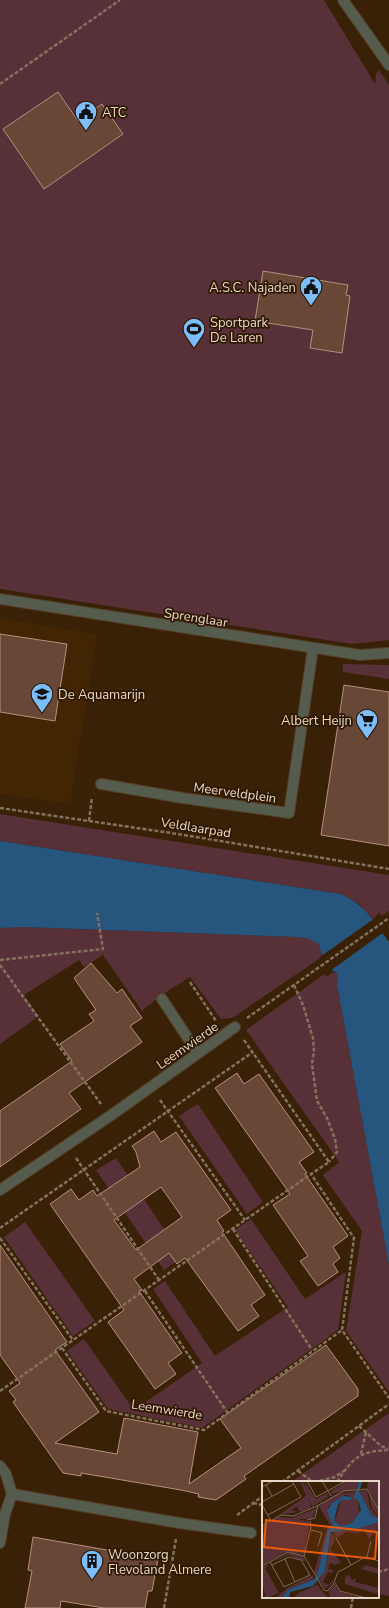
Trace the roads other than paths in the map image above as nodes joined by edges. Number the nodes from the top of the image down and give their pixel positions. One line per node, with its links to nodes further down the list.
1 (343, 0): 2 (street)
2 (388, 61)
3 (0, 599): 4 (street, Sprenglaar)
4 (313, 648): 5 (street, Sprenglaar); 6 (street, Meerveldplein)
5 (389, 653)
6 (101, 784)
7 (162, 999): 9 (street)
8 (235, 1027): 9 (street, Leemwierde)
9 (197, 1052): 10 (street, Leemwierde)
10 (0, 1190)
11 (0, 1466): 12 (street)
12 (12, 1494): 13 (street); 14 (street)
13 (251, 1533)
14 (0, 1543)

